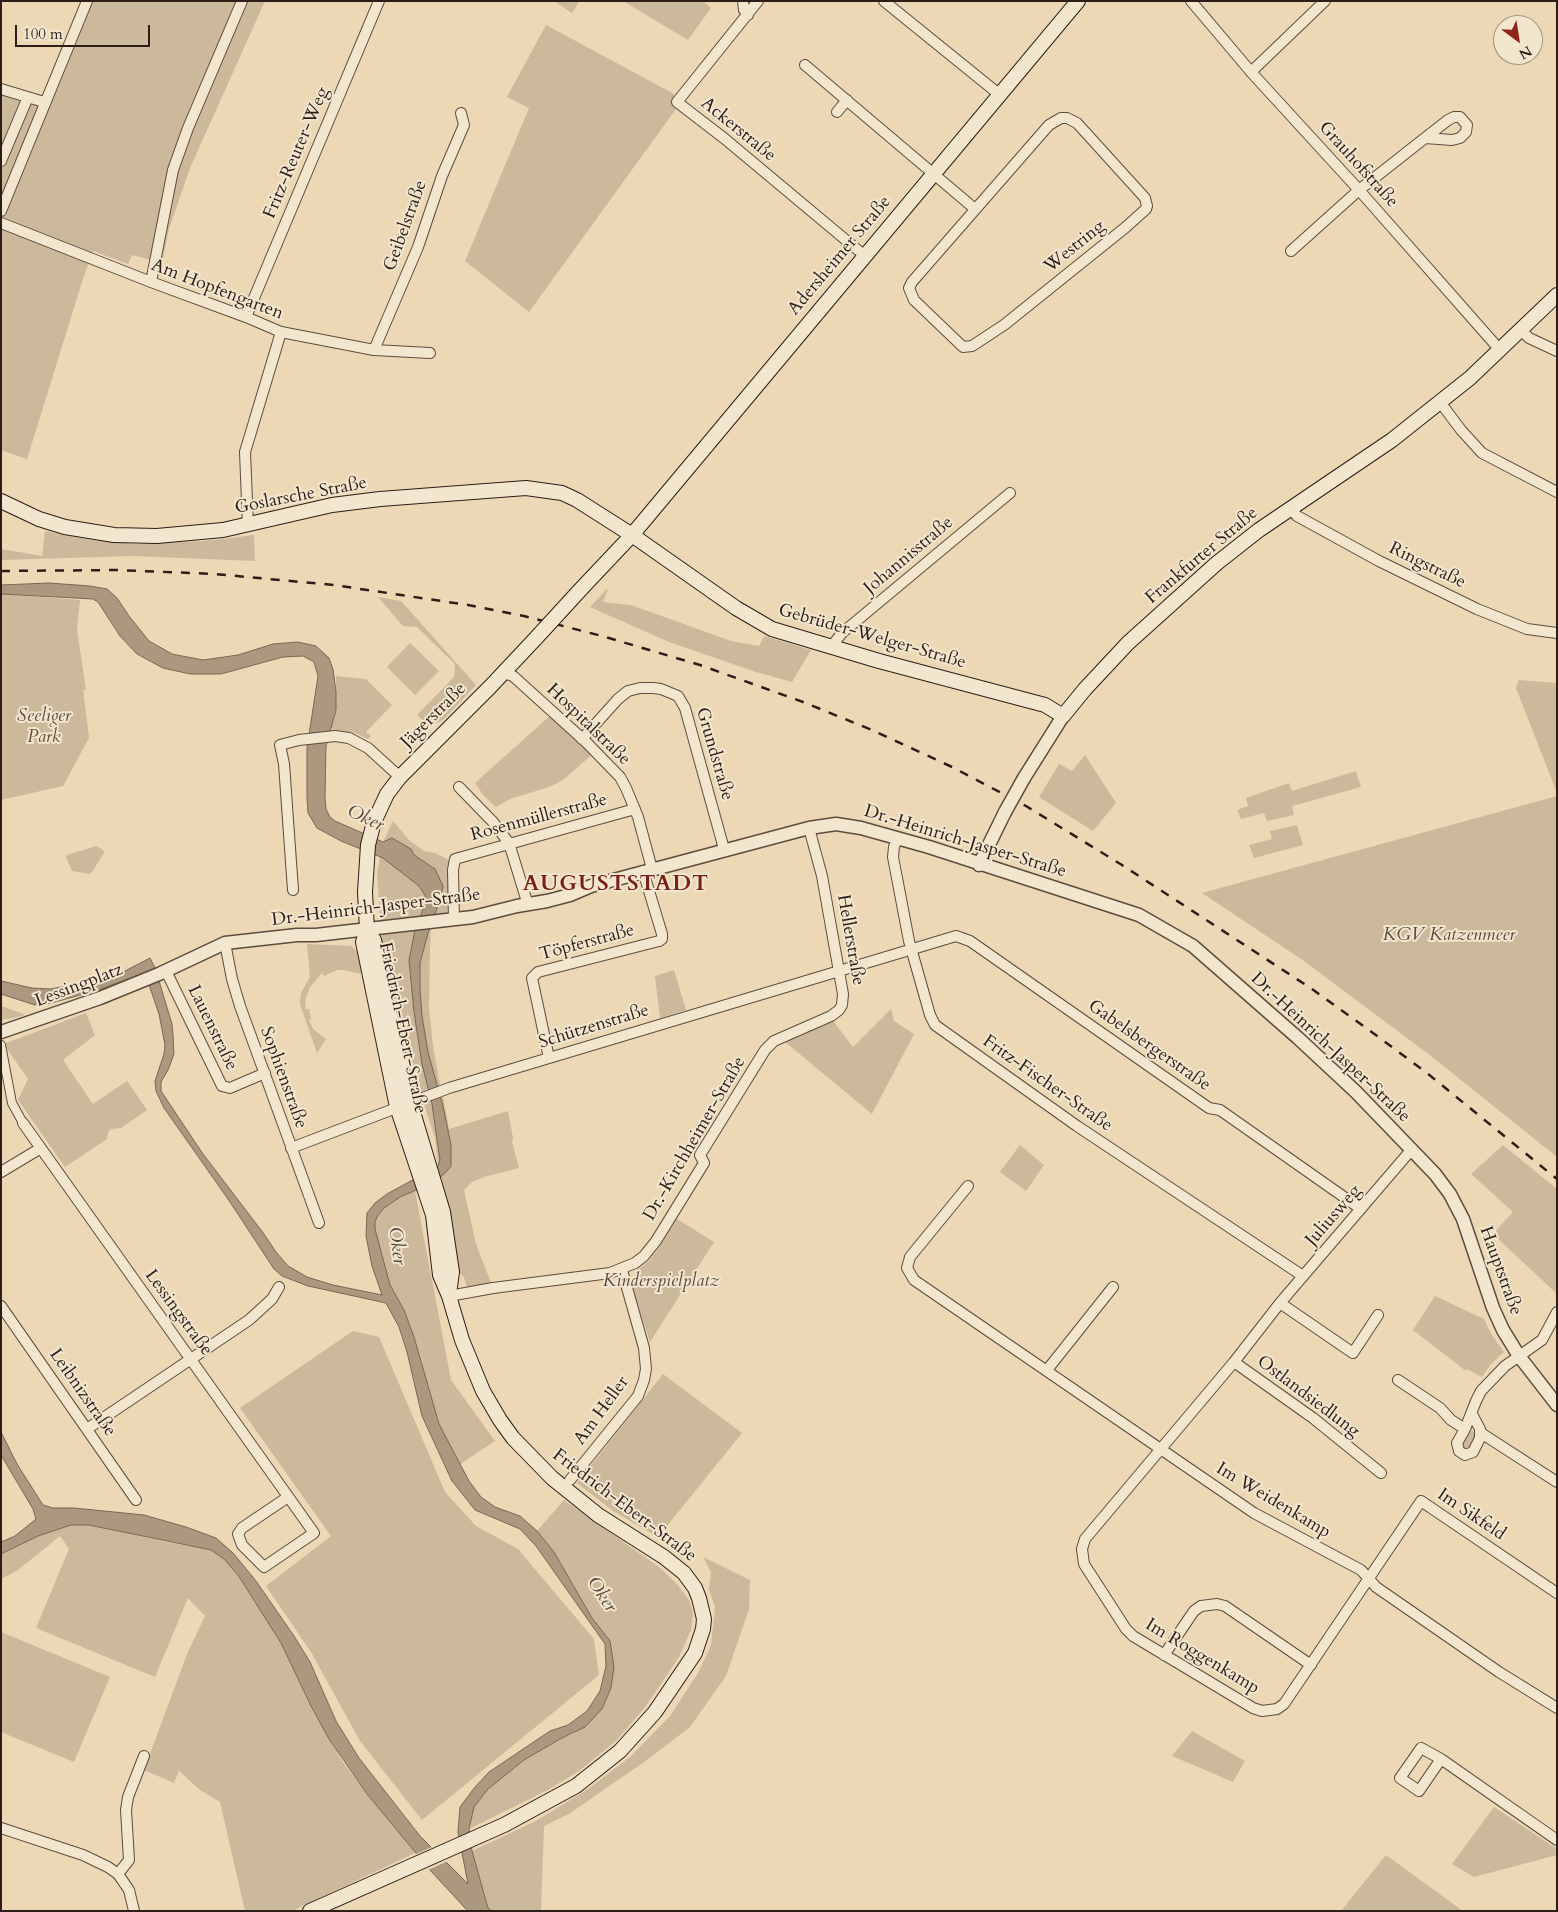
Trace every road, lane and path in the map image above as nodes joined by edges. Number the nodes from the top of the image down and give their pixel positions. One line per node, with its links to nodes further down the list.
1 (87, 1): 17 (street)
2 (242, 1): 29 (street)
3 (379, 1): 31 (street, Fritz-Reuter-Weg)
4 (743, 1): 10 (street)
5 (758, 1): 10 (street, Ackerstraße)
6 (884, 1): 14 (street)
7 (1078, 1): 14 (main road, Adersheimer Straße)
8 (1190, 1): 12 (street, Grauhofstraße)
9 (1325, 1): 12 (street)
10 (748, 15): 28 (street, Ackerstraße)
11 (805, 64): 16 (street)
12 (1251, 72): 23 (street, Grauhofstraße)
13 (1, 88): 15 (street)
14 (1000, 96): 22 (main road, Adersheimer Straße)
15 (28, 97): 17 (street); 21 (street)
16 (847, 100): 19 (street); 22 (street)
17 (44, 102): 25 (street)
18 (461, 112): 34 (street, Geibelstraße)
19 (837, 112)
20 (1425, 138): 23 (street)
21 (1, 161)
22 (934, 173): 24 (street); 28 (main road, Adersheimer Straße)
23 (1359, 190): 27 (street); 35 (street, Grauhofstraße)
24 (975, 209): 24 (street, Westring)
25 (1, 210)
26 (1, 224): 29 (street, Am Hopfengarten)
27 (1291, 251)
28 (865, 256): 44 (main road, Adersheimer Straße)
29 (151, 282): 31 (street, Am Hopfengarten)
30 (1557, 295): 32 (main road, Frankfurter Straße)
31 (246, 317): 33 (street, Am Hopfengarten)
32 (1521, 330): 35 (main road, Frankfurter Straße); 36 (street)
33 (281, 332): 34 (street, Am Hopfengarten); 43 (street)
34 (374, 350): 37 (street, Am Hopfengarten)
35 (1500, 350): 38 (main road, Frankfurter Straße)
36 (1557, 351)
37 (430, 353)
38 (1440, 402): 39 (street); 42 (main road, Frankfurter Straße)
39 (1557, 492)
40 (1010, 493): 46 (street, Johannisstraße)
41 (1, 501): 43 (main road, Goslarsche Straße)
42 (1291, 509): 45 (street, Ringstraße); 48 (main road, Frankfurter Straße)
43 (248, 526): 44 (main road, Goslarsche Straße)
44 (632, 535): 46 (main road, Gebrüder-Welger-Straße); 47 (main road, Jägerstraße, bridge)
45 (1557, 634)
46 (831, 647): 48 (main road, Gebrüder-Welger-Straße)
47 (504, 673): 49 (street, Hospitalstraße); 50 (main road, Jägerstraße)
48 (1063, 716): 57 (street, Frankfurter Straße, bridge)
49 (582, 738): 52 (street, Hospitalstraße); 56 (street, Grundstraße)
50 (400, 777): 59 (street); 62 (main road, Jägerstraße)
51 (459, 787): 55 (street)
52 (635, 809): 55 (street, Rosenmüllerstraße); 58 (street, Hospitalstraße)
53 (809, 828): 54 (street, Dr.-Heinrich-Jasper-Straße); 56 (street, Dr.-Heinrich-Jasper-Straße); 65 (street, Hellerstraße)
54 (898, 838): 57 (street, Dr.-Heinrich-Jasper-Straße); 64 (street, Fritz-Fischer-Straße)
55 (508, 843): 60 (street); 61 (street, Rosenmüllerstraße)
56 (724, 849): 58 (street, Dr.-Heinrich-Jasper-Straße)
57 (978, 865): 76 (street, Dr.-Heinrich-Jasper-Straße)
58 (648, 870): 60 (street, Dr.-Heinrich-Jasper-Straße); 70 (street, Töpferstraße)
59 (293, 890)
60 (528, 904): 61 (street, Dr.-Heinrich-Jasper-Straße)
61 (454, 920): 62 (street, Dr.-Heinrich-Jasper-Straße)
62 (367, 930): 63 (street, Dr.-Heinrich-Jasper-Straße); 72 (main road, Friedrich-Ebert-Straße)
63 (225, 943): 66 (street, Dr.-Heinrich-Jasper-Straße); 71 (street, Sophienstraße)
64 (911, 950): 65 (street, Schützenstraße); 79 (street, Gabelsbergerstraße); 82 (street, Fritz-Fischer-Straße)
65 (839, 971): 69 (street, Hellerstraße); 70 (street, Schützenstraße)
66 (162, 972): 67 (street, Lessingplatz); 71 (street, Lauenstraße)
67 (2, 1031)
68 (1, 1045): 73 (street)
69 (769, 1045): 81 (street, Dr.-Kirchheimer-Straße)
70 (548, 1058): 72 (street, Schützenstraße)
71 (265, 1073): 75 (street, Sophienstraße)
72 (404, 1105): 75 (street, Schützenstraße); 85 (main road, Friedrich-Ebert-Straße)
73 (23, 1123): 74 (street, Lessingstraße)
74 (41, 1148): 77 (street); 91 (street, Lessingstraße)
75 (291, 1148): 80 (street, Sophienstraße)
76 (1412, 1149): 79 (street, Juliusweg); 90 (street, Hauptstraße)
77 (1, 1172)
78 (968, 1186): 93 (street, Im Weidenkamp)
79 (1361, 1209): 82 (street, Juliusweg)
80 (319, 1223)
81 (622, 1270): 85 (street, Dr.-Kirchheimer-Straße); 102 (street, Am Heller)
82 (1303, 1276): 86 (street, Juliusweg)
83 (279, 1287): 91 (street)
84 (1113, 1287): 93 (street)
85 (449, 1296): 117 (main road, Friedrich-Ebert-Straße)
86 (1280, 1303): 89 (street); 92 (street, Juliusweg)
87 (1, 1306): 97 (street, Leibnizstraße)
88 (1557, 1312): 90 (street)
89 (1378, 1315)
90 (1519, 1356): 95 (street, Hauptstraße); 96 (street)
91 (191, 1359): 97 (street); 104 (street, Lessingstraße)
92 (1234, 1362): 100 (street, Ostlandsiedlung); 101 (street, Ostlandsiedlung)
93 (1047, 1370): 100 (street, Im Weidenkamp)
94 (1398, 1380): 98 (street)
95 (1557, 1405)
96 (1472, 1414): 98 (street); 99 (street)
97 (87, 1429): 105 (street, Leibnizstraße)
98 (1466, 1429): 99 (street)
99 (1481, 1433): 103 (street)
100 (1161, 1449): 106 (street, Im Weidenkamp); 108 (street, Im Roggenkamp)
101 (1381, 1473)
102 (570, 1480)
103 (1557, 1482)
104 (288, 1497): 104 (street, Lessingstraße)
105 (136, 1500)
106 (1369, 1579): 107 (street, Im Sikfeld); 109 (street); 110 (street, Im Weidenkamp)
107 (1557, 1593)
108 (1164, 1655): 109 (street, Im Roggenkamp); 109 (street)
109 (1311, 1665)
110 (1557, 1708)
111 (144, 1756): 115 (street)
112 (1441, 1760): 114 (street)
113 (1, 1828): 115 (street)
114 (1557, 1840)
115 (118, 1874): 116 (street)
116 (134, 1911)
117 (310, 1911)

